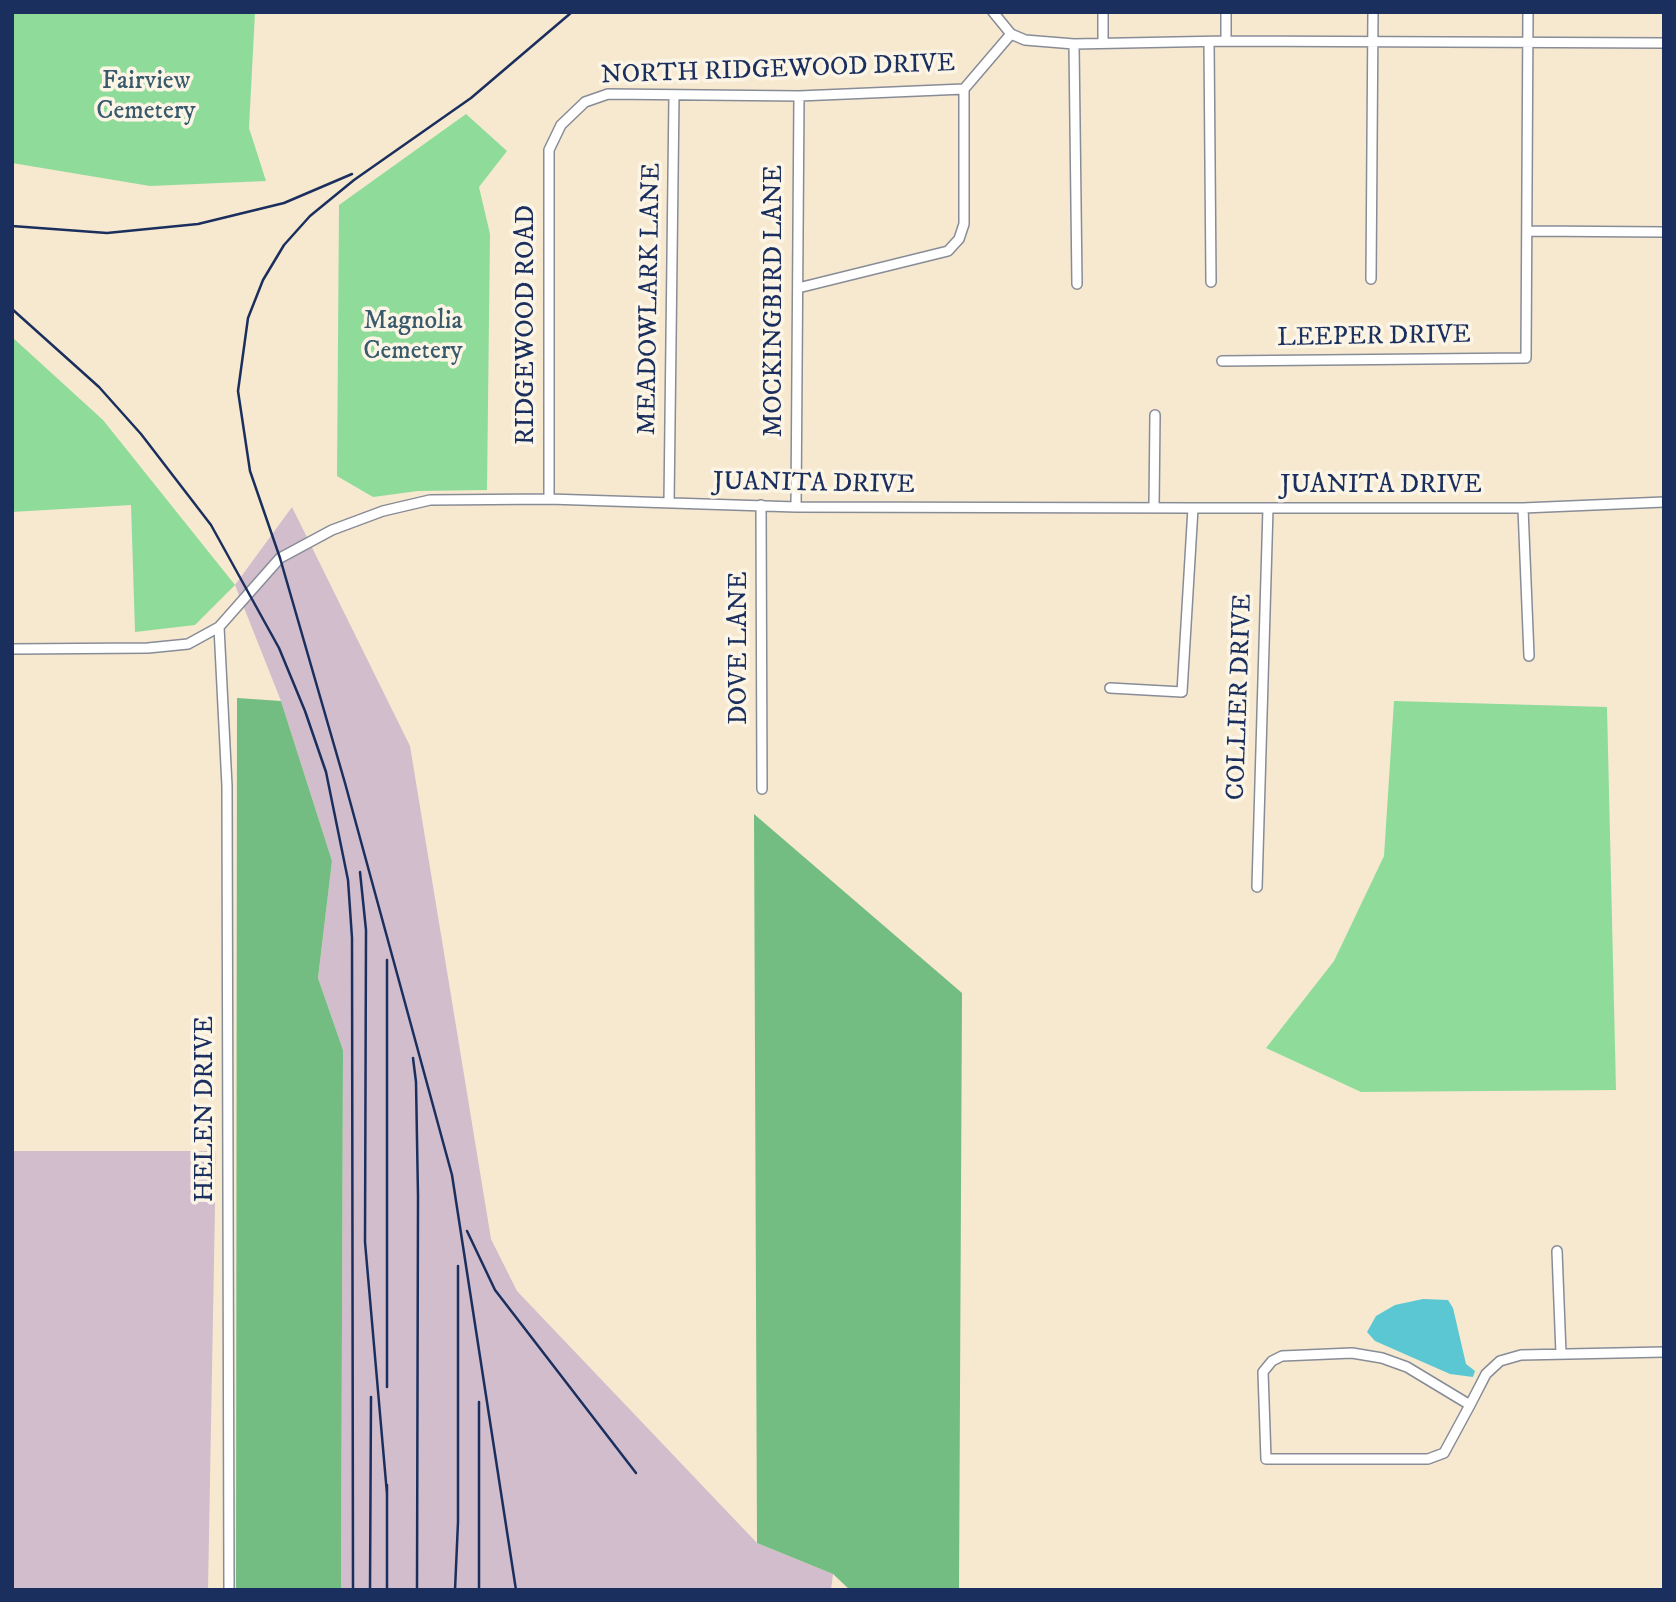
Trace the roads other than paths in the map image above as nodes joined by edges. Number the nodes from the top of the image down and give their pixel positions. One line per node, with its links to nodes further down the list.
1 (993, 12): 6 (street)
2 (1102, 12): 10 (street)
3 (1226, 12): 7 (street)
4 (1373, 12): 8 (street)
5 (1528, 12): 11 (street)
6 (1011, 34): 13 (street); 14 (street, NORTH RIDGEWOOD DRIVE)
7 (1226, 41): 8 (street); 9 (street)
8 (1374, 41): 11 (street); 20 (street)
9 (1209, 42): 10 (street); 21 (street)
10 (1103, 43): 13 (street)
11 (1528, 43): 12 (street); 18 (street)
12 (1664, 43)
13 (1074, 44): 22 (street)
14 (964, 89): 16 (street, NORTH RIDGEWOOD DRIVE); 23 (street)
15 (674, 95): 16 (street, NORTH RIDGEWOOD DRIVE); 17 (street, NORTH RIDGEWOOD DRIVE); 28 (street, MEADOWLARK LANE)
16 (799, 96): 23 (street, MOCKINGBIRD LANE)
17 (549, 150): 26 (street, RIDGEWOOD ROAD)
18 (1529, 231): 19 (street); 24 (street, LEEPER DRIVE)
19 (1664, 232)
20 (1371, 279)
21 (1211, 282)
22 (1077, 284)
23 (798, 288): 30 (street, MOCKINGBIRD LANE)
24 (1222, 361)
25 (1155, 415): 31 (street)
26 (549, 499): 28 (street, JUANITA DRIVE); 35 (street, JUANITA DRIVE)
27 (1664, 502): 34 (street, JUANITA DRIVE)
28 (669, 503): 29 (street, JUANITA DRIVE)
29 (761, 505): 30 (street, JUANITA DRIVE); 39 (street, DOVE LANE)
30 (796, 507): 31 (street, JUANITA DRIVE)
31 (1154, 507): 32 (street, JUANITA DRIVE)
32 (1193, 508): 33 (street, JUANITA DRIVE); 38 (street)
33 (1268, 508): 34 (street, JUANITA DRIVE); 40 (street, COLLIER DRIVE)
34 (1522, 508): 37 (street)
35 (219, 627): 36 (street, JUANITA DRIVE); 45 (street, HELEN DRIVE)
36 (12, 649)
37 (1529, 656)
38 (1110, 688)
39 (762, 789)
40 (1257, 887)
41 (1557, 1251): 43 (street)
42 (1664, 1352): 43 (street)
43 (1562, 1354): 44 (street)
44 (1470, 1405): 44 (street)
45 (229, 1590)

